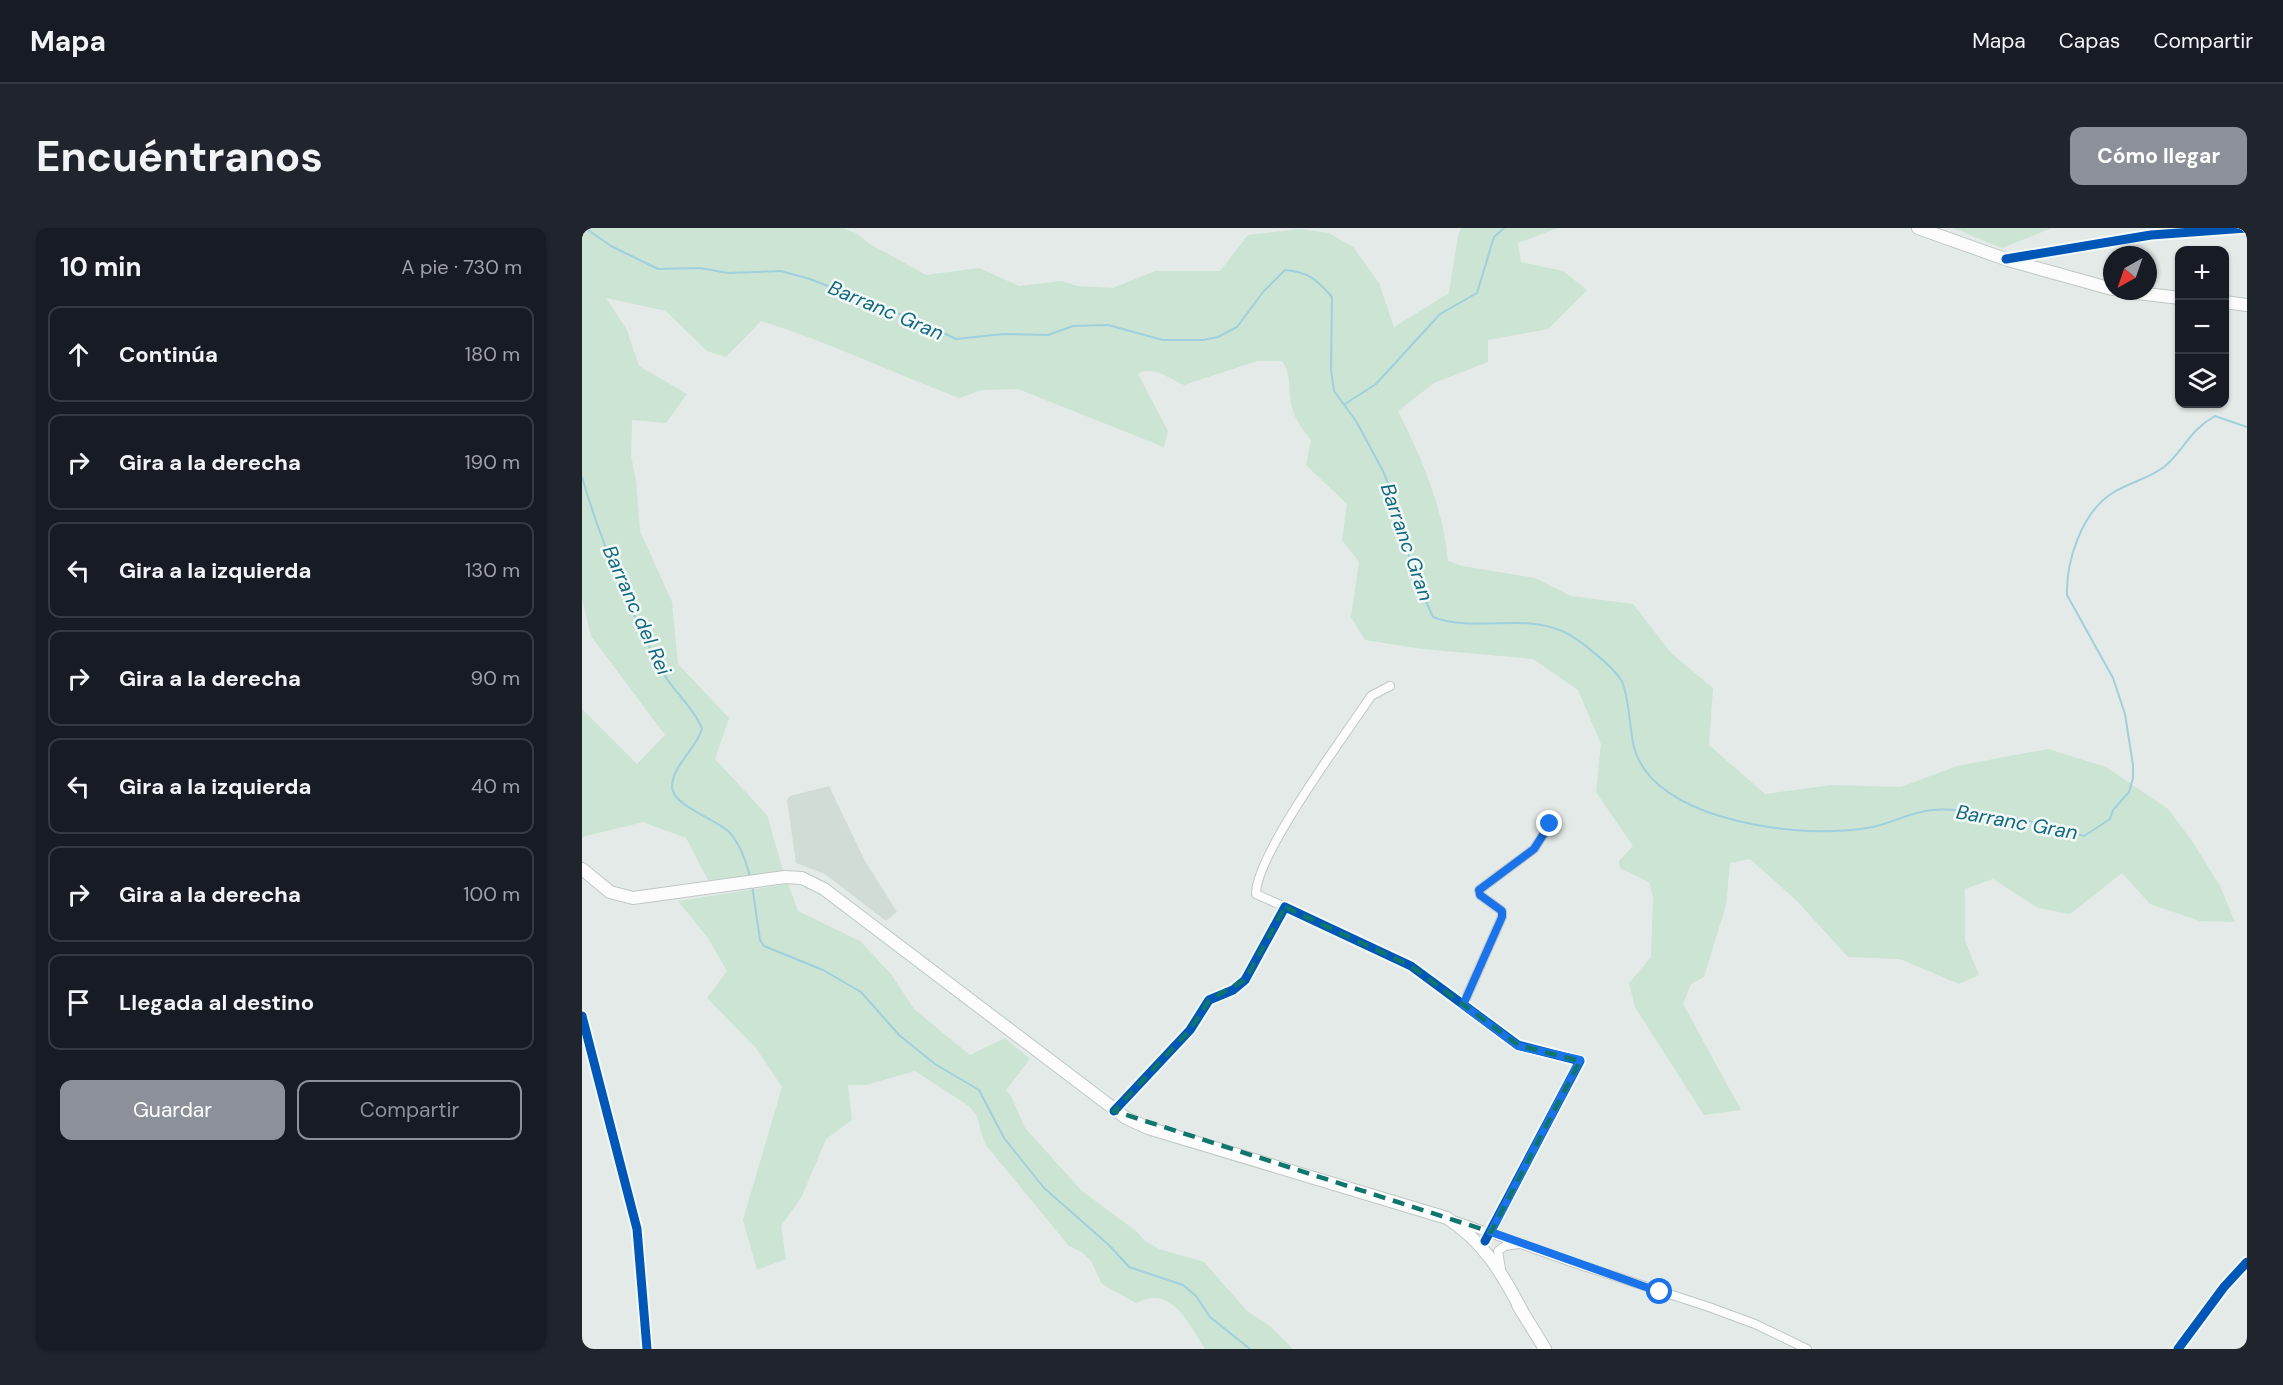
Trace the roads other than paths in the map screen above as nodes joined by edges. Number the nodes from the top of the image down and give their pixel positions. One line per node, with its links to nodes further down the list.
1 (1918, 228): 3 (main road)
2 (2247, 228): 3 (street)
3 (2006, 259): 4 (main road)
4 (2103, 286)
5 (2157, 295): 6 (main road)
6 (2175, 297)
7 (2229, 303): 8 (main road)
8 (2247, 305)
9 (1390, 686): 12 (street)
10 (1550, 824): 13 (street)
11 (582, 869): 15 (main road)
12 (1285, 907): 13 (street); 15 (street)
13 (1463, 1005): 17 (street)
14 (582, 1016): 21 (street)
15 (1114, 1111): 16 (main road)
16 (1445, 1221): 17 (street); 18 (main road); 20 (main road)
17 (1498, 1239): 18 (street); 18 (street); 20 (street); 23 (street)
18 (1481, 1241): 20 (main road)
19 (2247, 1262): 24 (street)
20 (1499, 1273): 22 (main road)
21 (647, 1349)
22 (1545, 1349)
23 (1807, 1349)
24 (2178, 1349)

